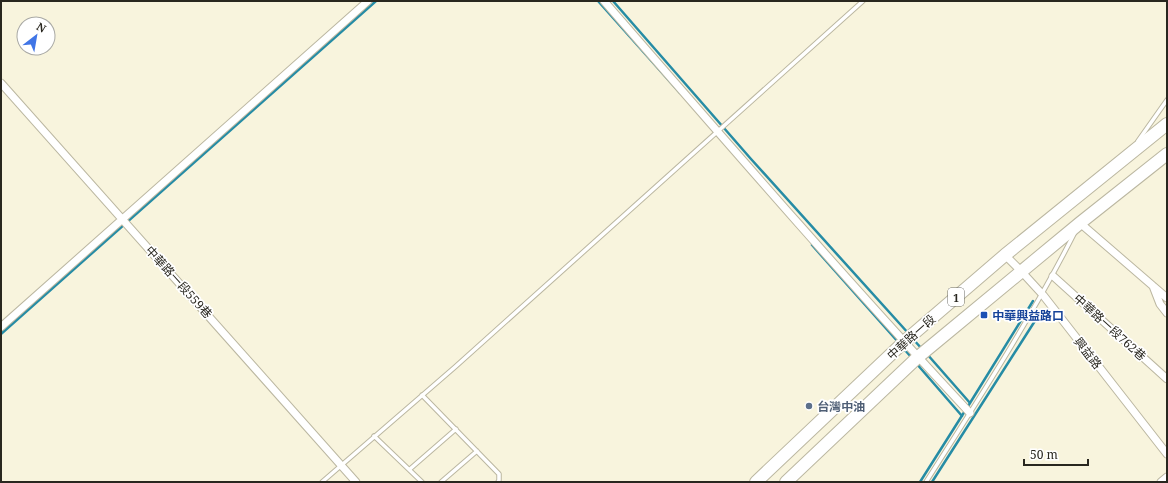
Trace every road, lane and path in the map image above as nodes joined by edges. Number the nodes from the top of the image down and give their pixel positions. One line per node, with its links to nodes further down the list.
1 (368, 1): 10 (street)
2 (604, 1): 7 (street)
3 (863, 1): 7 (lane)
4 (1, 83): 10 (street, 中華路一段559巷)
5 (1167, 100): 9 (lane)
6 (1167, 124): 9 (main road, 中華路一段 / 1)
7 (717, 131): 20 (street); 23 (lane)
8 (1167, 154): 11 (main road, 中華路一段 / 1)
9 (1127, 157): 12 (main road, 中華路一段 / 1)
10 (123, 219): 19 (street); 29 (street, 中華路一段559巷)
11 (1080, 223): 13 (main road, 中華路一段 / 1); 14 (lane); 15 (street)
12 (1005, 255): 13 (street, 興益路); 20 (main road, 中華路一段 / 1)
13 (1022, 270): 16 (street, 興益路); 21 (main road, 中華路一段 / 1)
14 (1053, 276): 16 (lane); 22 (street, 中華路一段762巷)
15 (1152, 284): 17 (street); 18 (street)
16 (1042, 295): 24 (lane); 28 (street, 興益路)
17 (1167, 298)
18 (1167, 313)
19 (1, 327)
20 (905, 342): 21 (street); 37 (main road, 中華路一段 / 1)
21 (918, 357): 24 (street); 38 (main road, 中華路一段 / 1)
22 (1167, 379)
23 (422, 394): 25 (lane); 26 (lane)
24 (970, 413): 39 (lane)
25 (456, 429): 27 (lane); 30 (lane)
26 (374, 436): 29 (lane); 30 (lane)
27 (477, 451): 35 (lane); 36 (lane)
28 (1167, 454)
29 (342, 465): 32 (lane); 33 (street, 中華路一段559巷)
30 (410, 469): 34 (lane)
31 (1167, 477): 40 (street)
32 (322, 482)
33 (356, 482)
34 (422, 482)
35 (441, 482)
36 (498, 482)
37 (756, 482)
38 (786, 482)
39 (926, 482)
40 (1161, 482)

